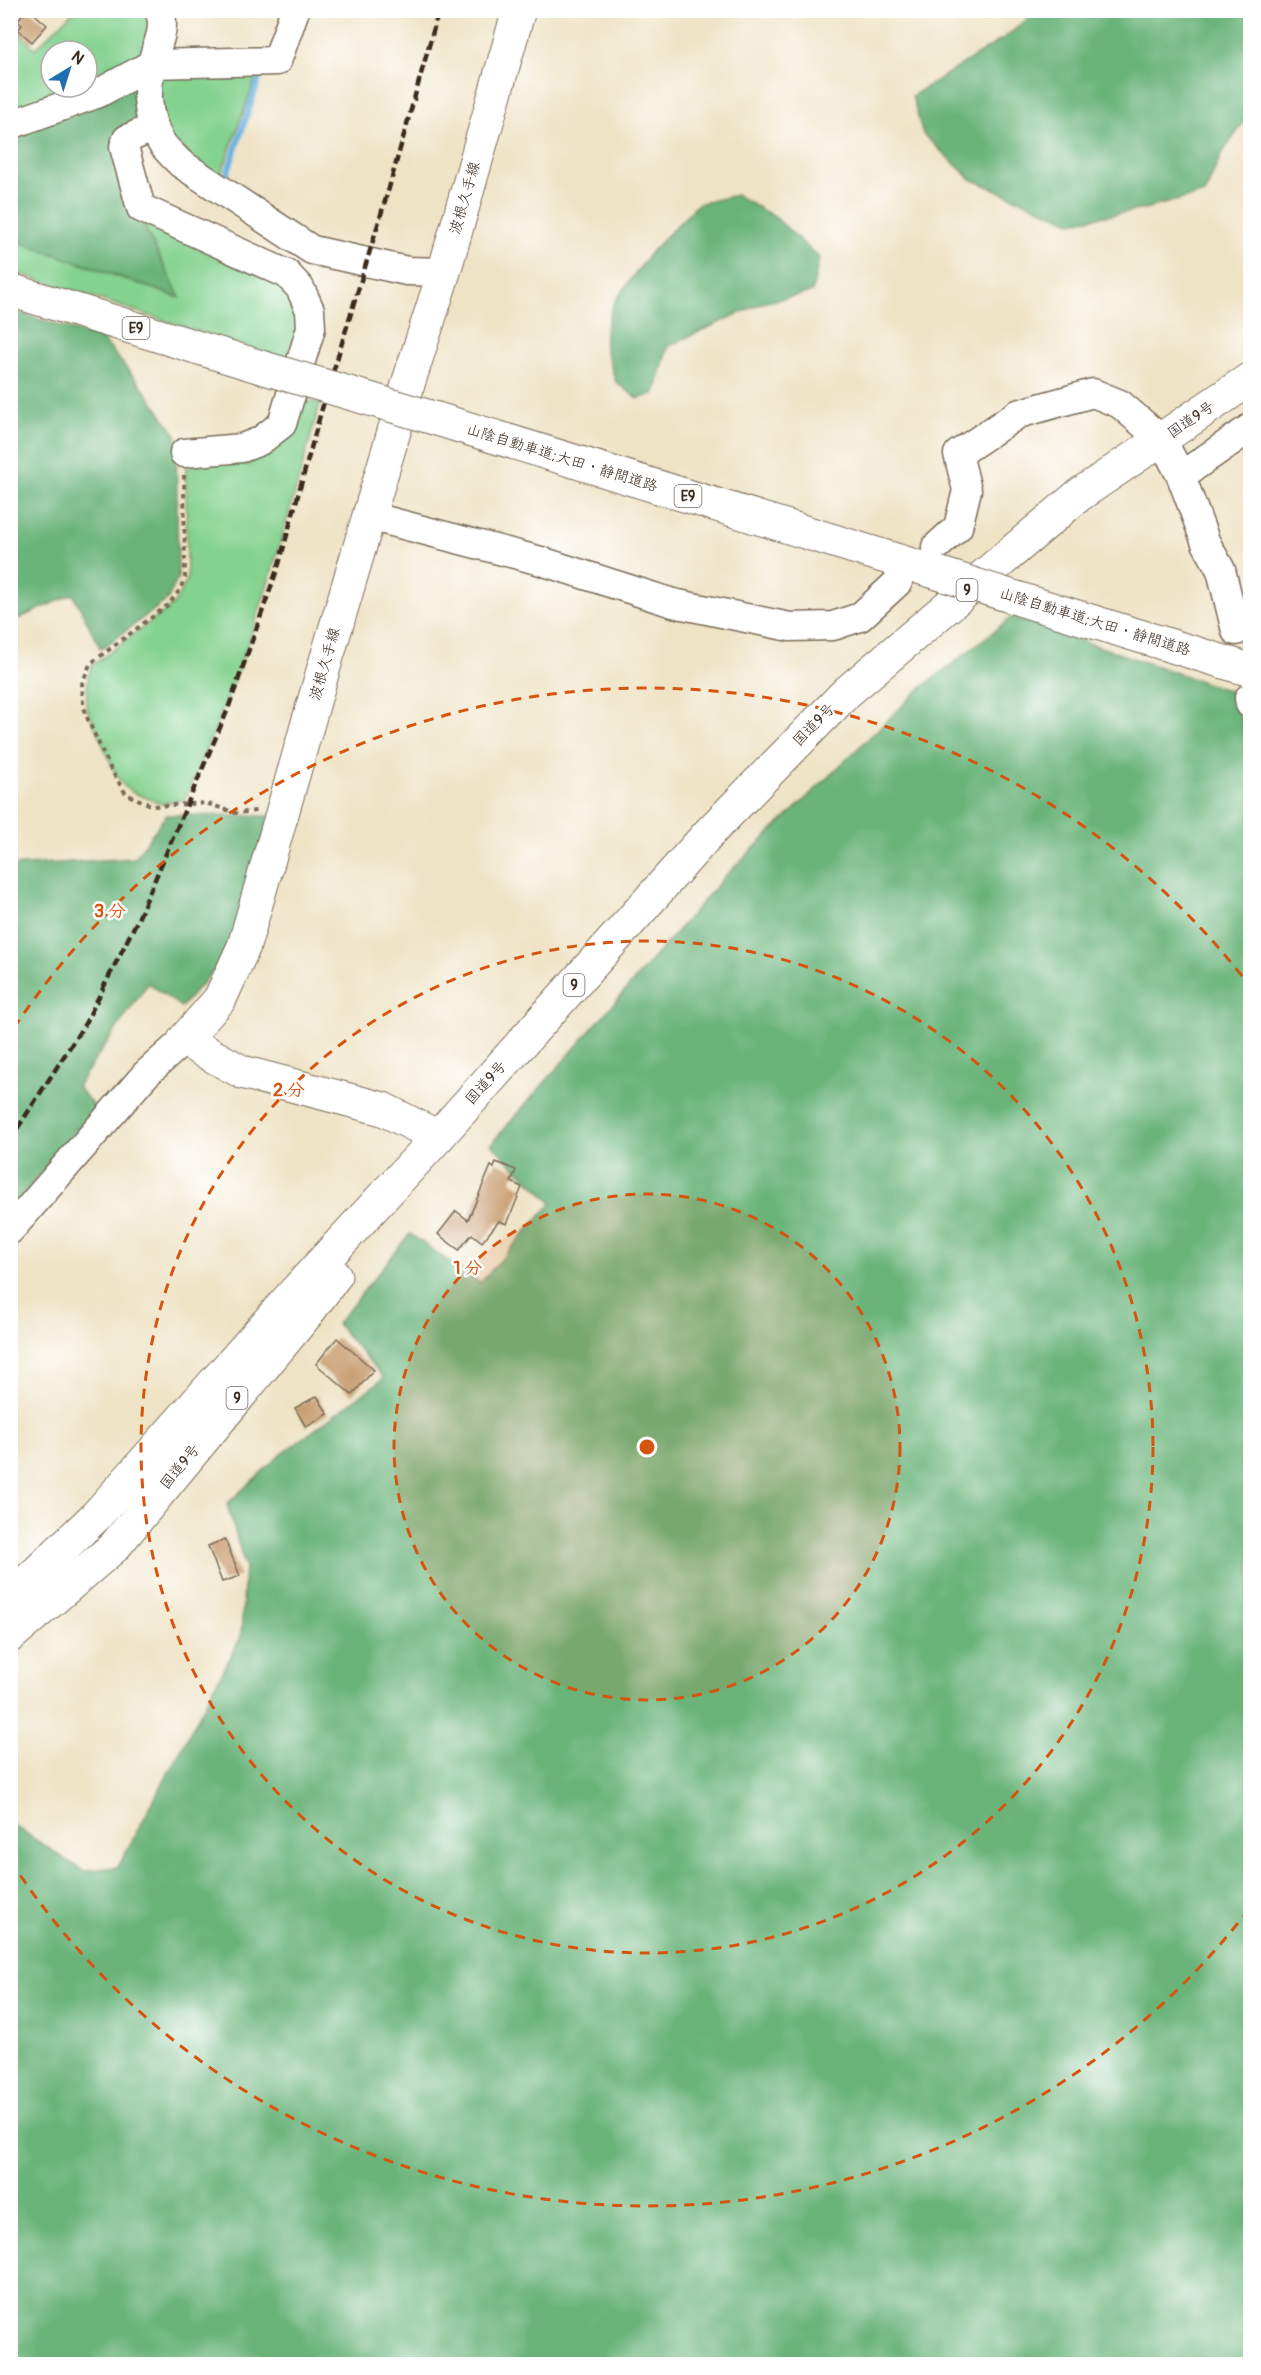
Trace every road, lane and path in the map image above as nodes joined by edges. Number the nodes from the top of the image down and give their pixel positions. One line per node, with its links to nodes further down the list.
1 (159, 10): 4 (street)
2 (295, 10): 4 (street)
3 (519, 10): 7 (main road, 波根久手線)
4 (152, 64): 5 (street); 6 (street)
5 (10, 125)
6 (154, 127): 7 (street); 12 (street)
7 (444, 272): 14 (main road, 波根久手線)
8 (10, 290): 15 (main road, 山陰自動車道;大田・静間道路 / E9, bridge)
9 (1251, 379): 11 (main road, 国道9号 / 9)
10 (1251, 428): 13 (street)
11 (1162, 440): 13 (street); 15 (street); 21 (main road, 国道9号 / 9)
12 (184, 453): 19 (path)
13 (1181, 476): 17 (street)
14 (369, 516): 16 (street); 19 (main road, 波根久手線)
15 (937, 560): 18 (main road, 山陰自動車道;大田・静間道路 / E9, bridge)
16 (898, 582)
17 (1236, 632)
18 (1250, 687)
19 (284, 809): 20 (main road, 波根久手線)
20 (184, 1040): 21 (main road); 22 (street)
21 (438, 1137): 23 (main road, 国道9号 / 9); 24 (main road, 国道9号 / 9)
22 (10, 1230)
23 (10, 1598)
24 (10, 1636)

